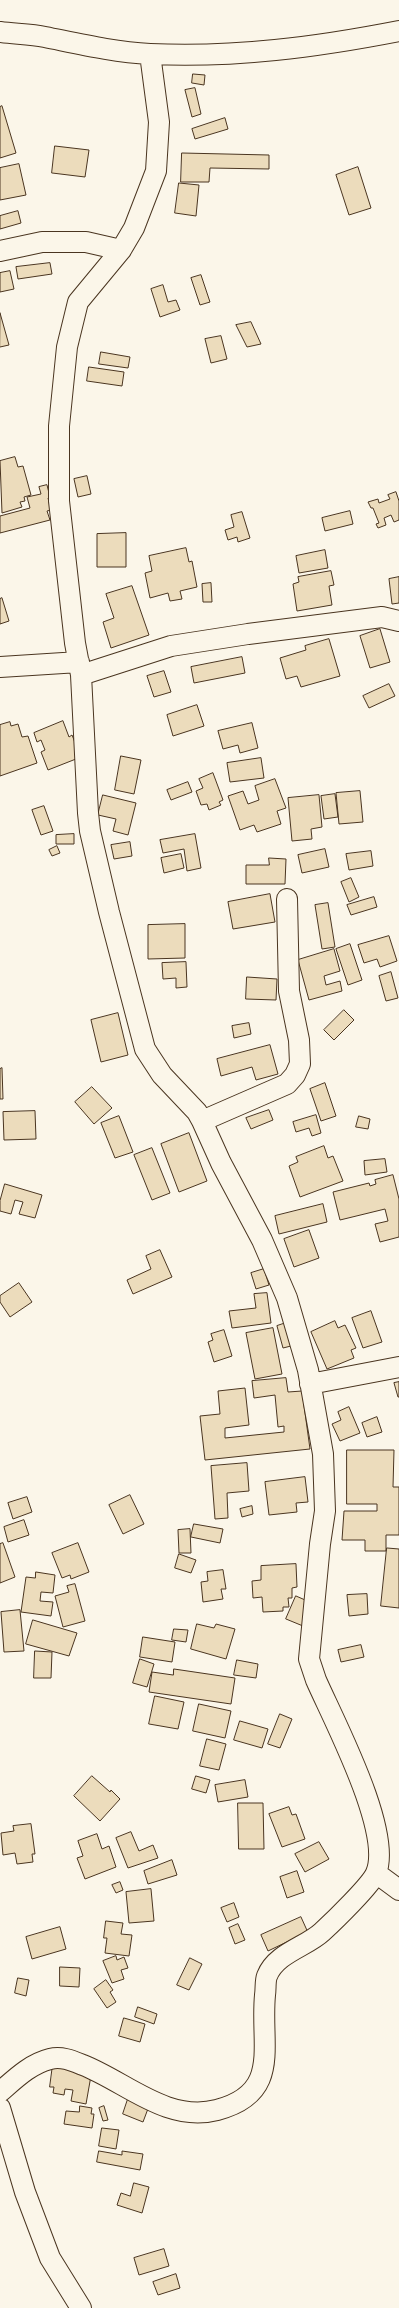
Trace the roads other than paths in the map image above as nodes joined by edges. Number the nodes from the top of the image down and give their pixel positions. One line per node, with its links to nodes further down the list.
1 (399, 31): 3 (street)
2 (0, 32): 3 (street)
3 (150, 54): 4 (street)
4 (121, 250): 5 (street); 8 (street)
5 (0, 251)
6 (399, 621): 8 (street)
7 (0, 667): 8 (street)
8 (80, 668): 10 (street)
9 (287, 899): 10 (street)
10 (202, 1121): 12 (street)
11 (399, 1367): 12 (street)
12 (310, 1384): 13 (street)
13 (376, 1873): 14 (street); 15 (street)
14 (399, 1890)
15 (0, 2092)
16 (0, 2108): 17 (street)
17 (81, 2308)

